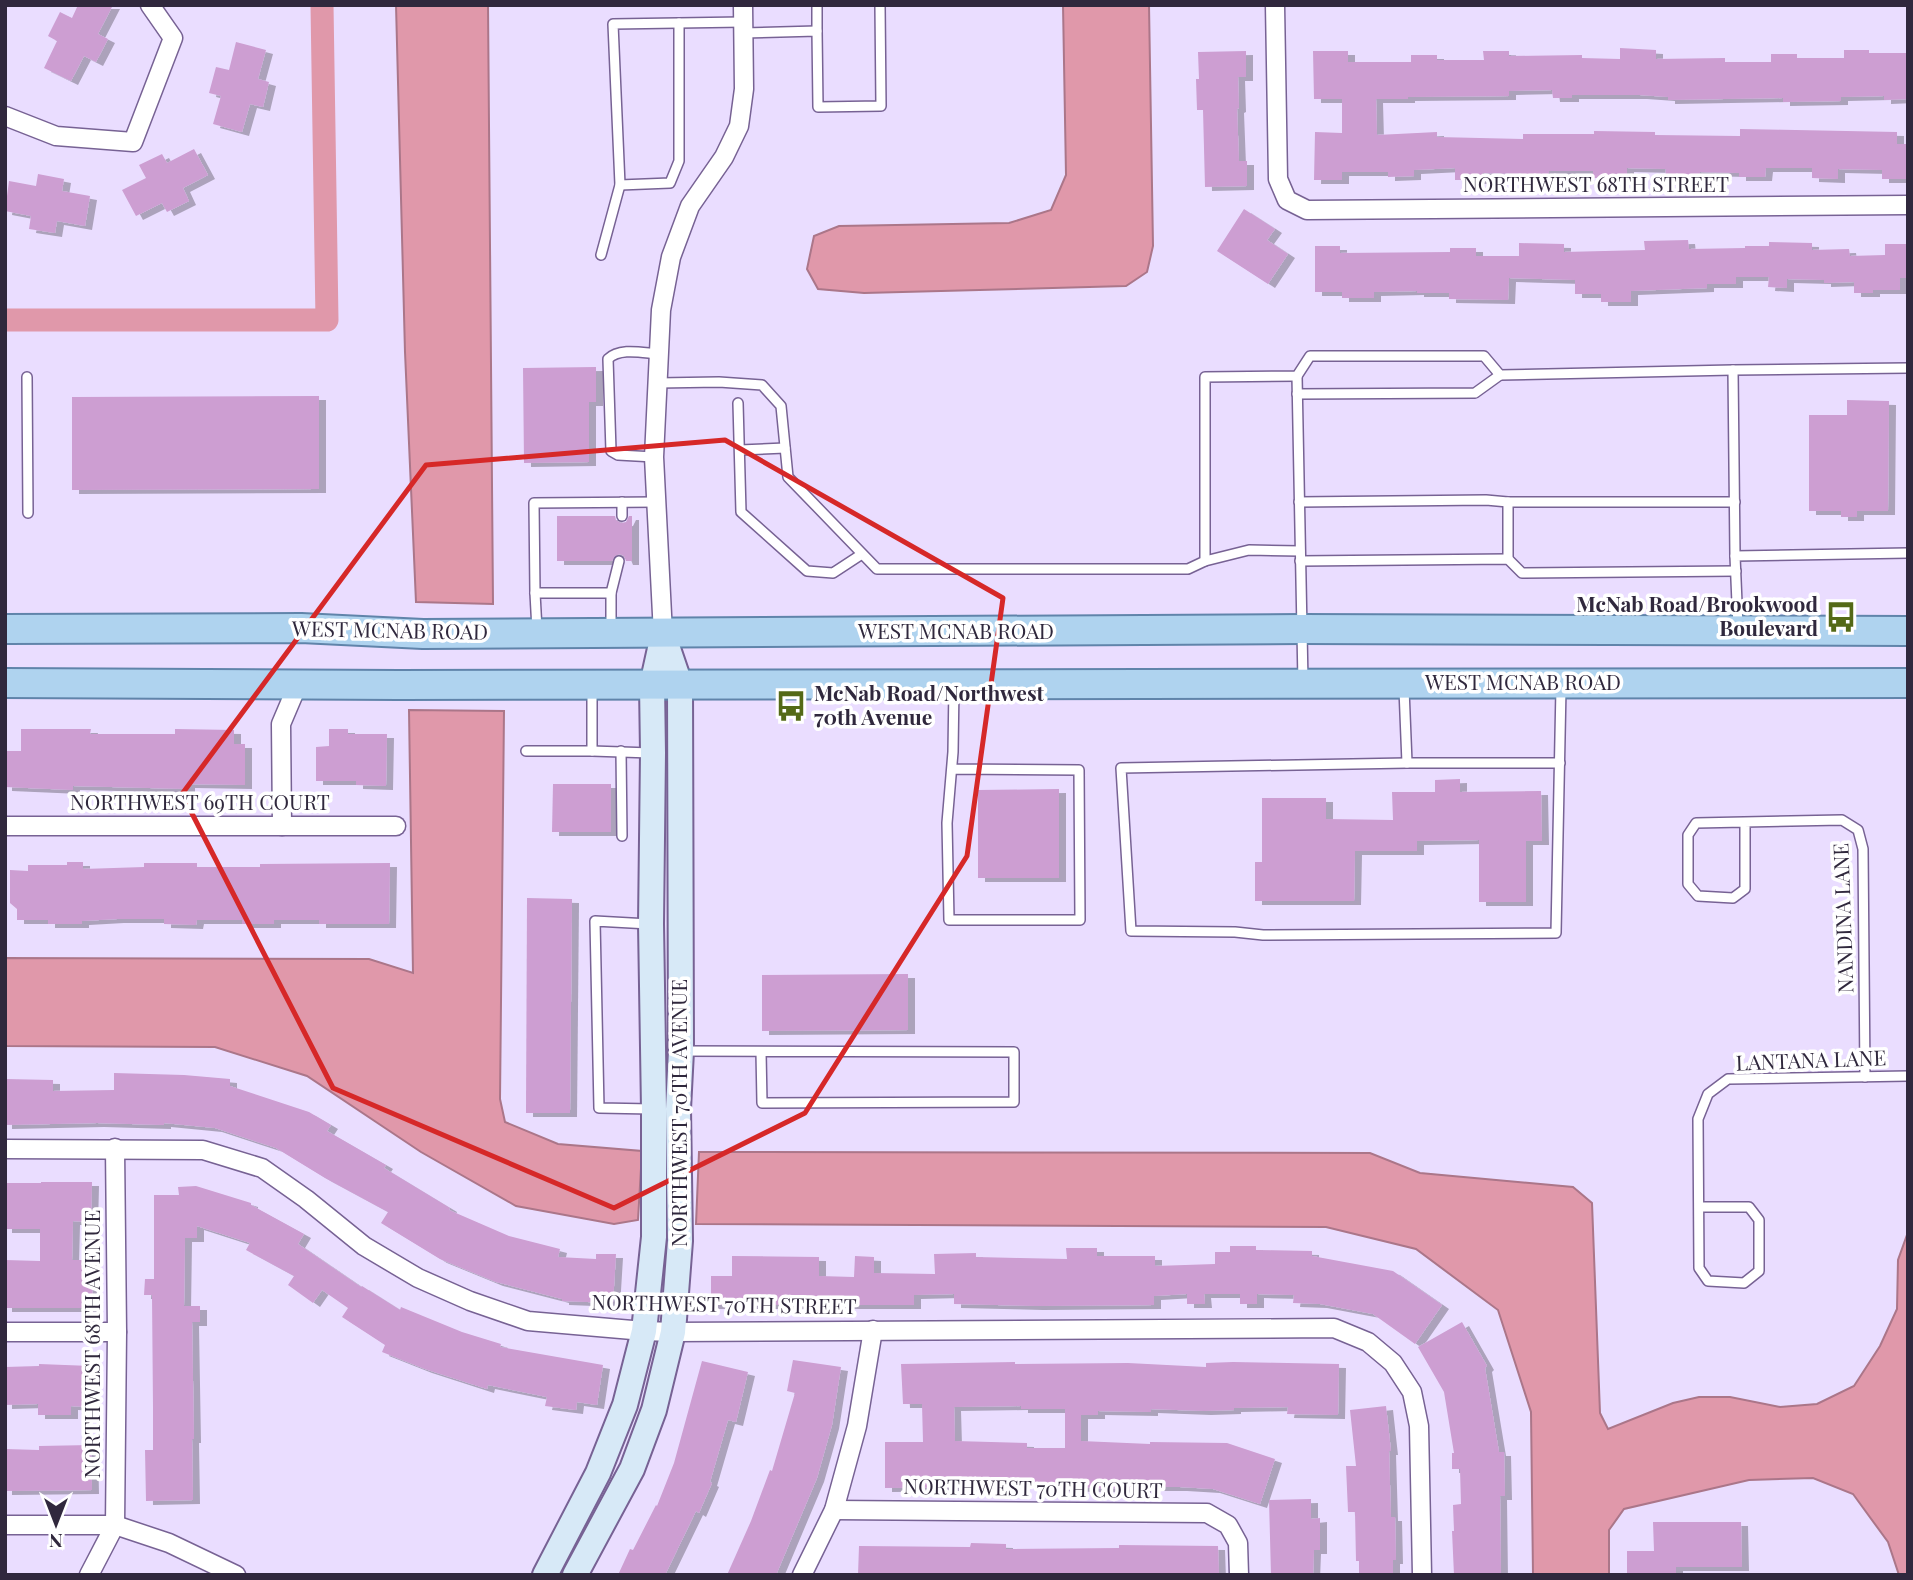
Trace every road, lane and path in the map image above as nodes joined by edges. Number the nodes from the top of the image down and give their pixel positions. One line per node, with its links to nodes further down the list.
1 (150, 5): 8 (street)
2 (817, 5): 7 (lane)
3 (880, 5): 7 (lane)
4 (1275, 5): 10 (street, NORTHWEST 68TH STREET)
5 (743, 20): 6 (lane); 7 (lane); 12 (street, NORTHWEST 70TH AVENUE)
6 (679, 23): 9 (lane); 9 (lane)
7 (817, 31)
8 (5, 116)
9 (620, 185): 11 (lane)
10 (1908, 205)
11 (601, 255)
12 (659, 354): 18 (street, NORTHWEST 70TH AVENUE); 23 (lane)
13 (1908, 368): 14 (lane)
14 (1734, 370): 15 (lane); 28 (lane)
15 (1500, 375): 16 (lane); 19 (lane)
16 (1297, 376): 19 (lane); 37 (lane)
17 (27, 377): 29 (lane)
18 (658, 383): 21 (lane); 23 (street, NORTHWEST 70TH AVENUE)
19 (1297, 394): 26 (lane)
20 (738, 403): 22 (lane)
21 (785, 448): 22 (lane); 32 (lane)
22 (740, 450): 32 (lane)
23 (654, 457): 25 (street, NORTHWEST 70TH AVENUE)
24 (622, 502): 25 (lane); 30 (lane); 39 (lane)
25 (657, 502): 47 (street, NORTHWEST 70TH AVENUE)
26 (1299, 502): 27 (lane); 33 (lane)
27 (1508, 502): 28 (lane); 35 (lane)
28 (1735, 502): 34 (lane)
29 (28, 513)
30 (622, 516)
31 (1908, 553): 34 (lane)
32 (862, 554): 37 (lane)
33 (1300, 556): 35 (lane); 37 (lane); 42 (lane)
34 (1735, 556): 38 (lane)
35 (1508, 559): 38 (lane)
36 (620, 561): 40 (lane)
37 (1205, 561)
38 (1736, 572): 43 (lane)
39 (535, 593): 40 (lane); 45 (lane)
40 (611, 593): 46 (lane)
41 (5, 629): 45 (main road, WEST MCNAB ROAD)
42 (1302, 629): 43 (main road, WEST MCNAB ROAD); 47 (main road, WEST MCNAB ROAD); 49 (lane)
43 (1738, 631): 44 (main road, WEST MCNAB ROAD)
44 (1908, 631)
45 (537, 633): 46 (main road, WEST MCNAB ROAD)
46 (611, 633): 47 (main road, WEST MCNAB ROAD)
47 (663, 634): 55 (street, NORTHWEST 70TH AVENUE); 57 (street, NORTHWEST 70TH AVENUE)
48 (5, 683): 53 (main road, WEST MCNAB ROAD)
49 (1303, 683): 50 (main road, WEST MCNAB ROAD); 56 (main road, WEST MCNAB ROAD)
50 (1404, 683): 51 (main road, WEST MCNAB ROAD); 62 (lane)
51 (1561, 683): 52 (main road, WEST MCNAB ROAD); 63 (lane)
52 (1908, 683)
53 (298, 684): 54 (main road, WEST MCNAB ROAD); 66 (street)
54 (592, 684): 57 (main road, WEST MCNAB ROAD); 59 (lane)
55 (680, 684): 56 (main road, WEST MCNAB ROAD); 57 (main road, WEST MCNAB ROAD); 71 (street, NORTHWEST 70TH AVENUE)
56 (954, 684): 64 (lane)
57 (652, 685): 61 (street, NORTHWEST 70TH AVENUE)
58 (526, 751): 59 (lane)
59 (592, 751): 60 (lane)
60 (621, 751): 61 (lane); 69 (lane)
61 (653, 753): 70 (street, NORTHWEST 70TH AVENUE)
62 (1407, 763): 63 (lane); 63 (lane)
63 (1560, 763)
64 (952, 769): 64 (lane)
65 (1745, 822): 65 (lane, NANDINA LANE); 74 (lane, NANDINA LANE)
66 (282, 825): 67 (street, NORTHWEST 69TH COURT); 68 (street, NORTHWEST 69TH COURT)
67 (396, 825)
68 (5, 826)
69 (622, 836)
70 (651, 924): 75 (street, NORTHWEST 70TH AVENUE); 75 (lane)
71 (681, 1051): 72 (lane); 75 (street, NORTHWEST 70TH AVENUE)
72 (761, 1052): 72 (lane)
73 (1908, 1076): 74 (lane, LANTANA LANE)
74 (1865, 1077): 78 (lane, LANTANA LANE)
75 (666, 1109): 80 (street, NORTHWEST 70TH AVENUE); 83 (street, NORTHWEST 70TH AVENUE)
76 (115, 1148): 77 (street, NORTHWEST 70TH STREET); 80 (street, NORTHWEST 70TH STREET); 82 (street, NORTHWEST 68TH AVENUE)
77 (5, 1149)
78 (1699, 1207): 78 (lane, LANTANA LANE)
79 (873, 1330): 83 (street, NORTHWEST 70TH STREET); 84 (street); 93 (street, NORTHWEST 70TH STREET)
80 (644, 1331): 83 (street, NORTHWEST 70TH STREET); 89 (street, NORTHWEST 70TH AVENUE)
81 (5, 1332): 82 (street)
82 (117, 1332): 86 (street, NORTHWEST 68TH AVENUE)
83 (673, 1332): 90 (street, NORTHWEST 70TH AVENUE)
84 (834, 1510): 91 (street); 92 (street, NORTHWEST 70TH COURT)
85 (5, 1525): 86 (street)
86 (115, 1525): 87 (street, NORTHWEST 68TH AVENUE); 88 (street)
87 (89, 1575)
88 (236, 1575)
89 (545, 1575)
90 (575, 1575)
91 (802, 1575)
92 (1238, 1575)
93 (1422, 1575)

